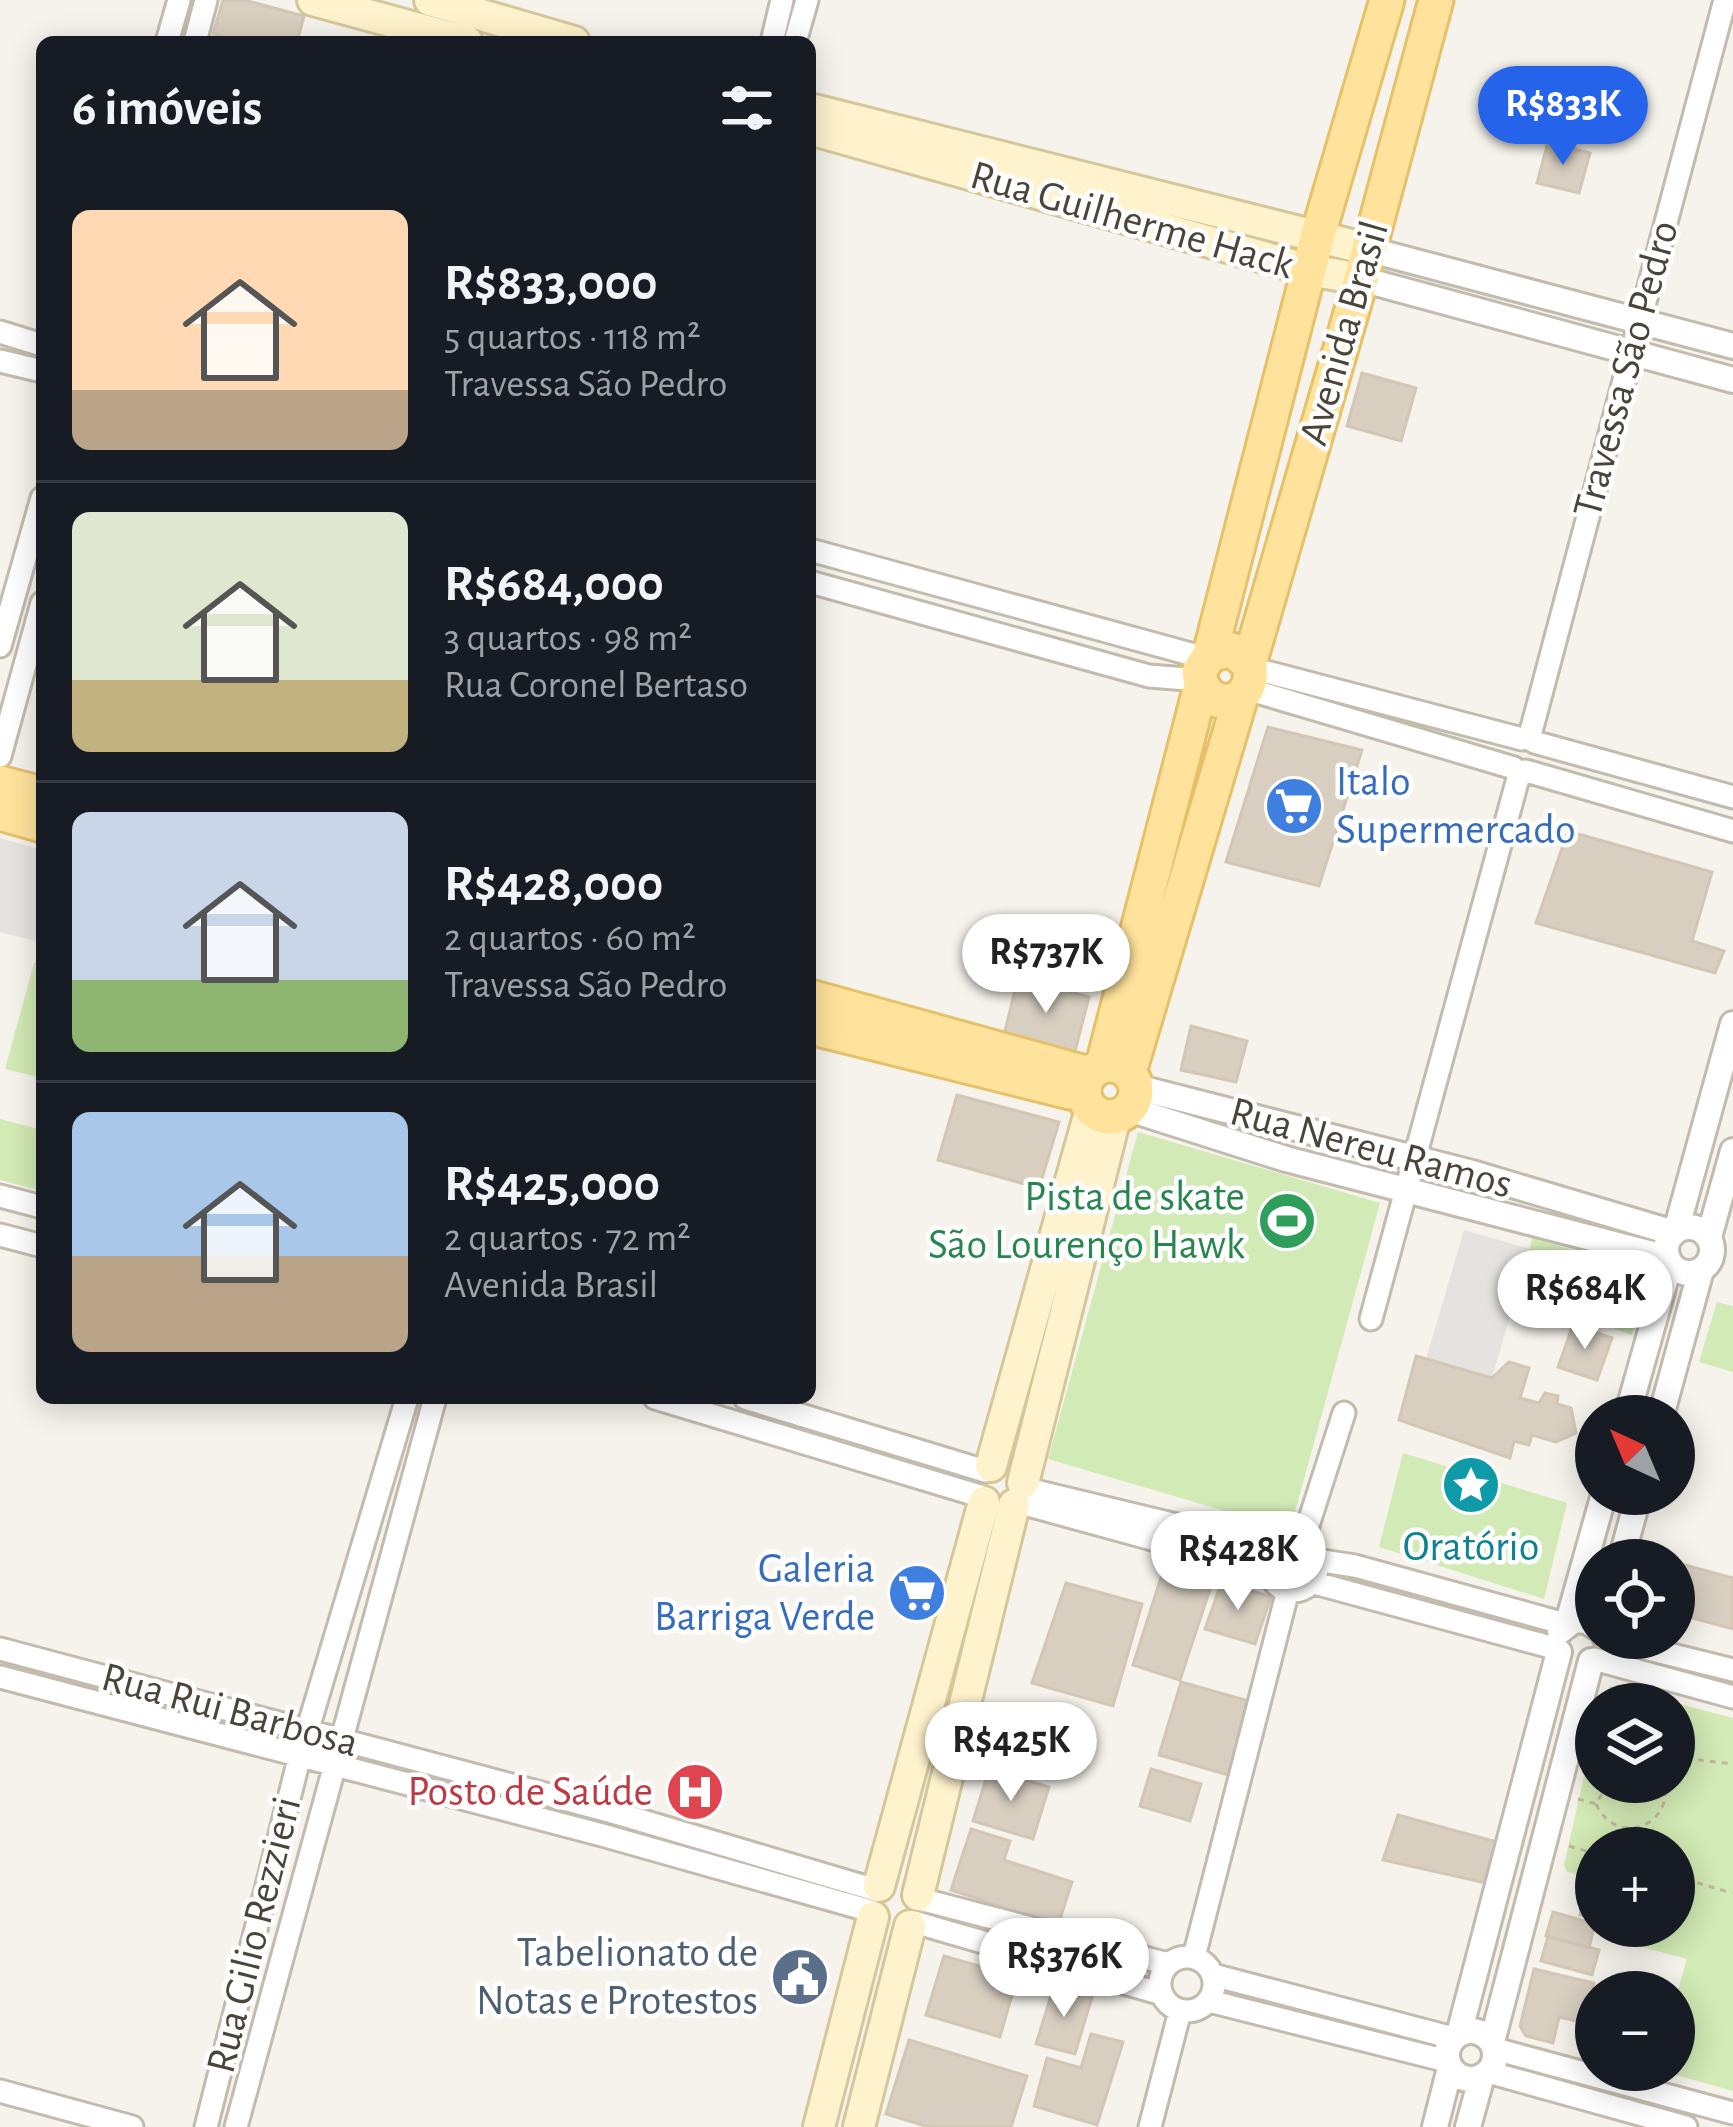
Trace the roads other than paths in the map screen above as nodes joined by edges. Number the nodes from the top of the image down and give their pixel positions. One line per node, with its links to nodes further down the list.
1 (179, 0): 10 (street)
2 (206, 0): 11 (street)
3 (313, 0): 12 (main road)
4 (430, 0): 13 (main road)
5 (782, 0): 14 (street)
6 (807, 0): 15 (street)
7 (1387, 0): 18 (main road, Avenida Brasil)
8 (1436, 0): 19 (main road, Avenida Brasil)
9 (1725, 0): 20 (street, Travessa São Pedro)
10 (169, 36)
11 (197, 36)
12 (445, 36)
13 (553, 36)
14 (773, 36)
15 (797, 36)
16 (816, 111): 18 (main road, Rua Guilherme Hack)
17 (816, 130): 18 (main road, Rua Guilherme Hack)
18 (1313, 254): 19 (main road, Rua Guilherme Hack); 34 (main road, Avenida Brasil)
19 (1364, 264): 20 (street, Rua Guilherme Hack); 24 (street, Rua Guilherme Hack); 35 (main road, Avenida Brasil)
20 (1639, 320): 23 (street, Rua Guilherme Hack); 24 (street, Travessa São Pedro)
21 (0, 332): 22 (street)
22 (36, 343)
23 (1733, 346)
24 (1628, 354): 27 (street, Rua Guilherme Hack); 36 (street, Travessa São Pedro)
25 (0, 362): 26 (street)
26 (36, 370)
27 (1733, 380)
28 (36, 539): 30 (street)
29 (816, 557): 34 (street)
30 (31, 573): 33 (street)
31 (816, 584): 34 (street)
32 (36, 625): 37 (street)
33 (0, 646)
34 (1203, 670): 35 (main road); 35 (main road); 48 (main road, Avenida Brasil)
35 (1247, 680): 36 (street); 38 (street); 48 (main road, Avenida Brasil)
36 (1528, 740): 38 (street, Travessa São Pedro); 41 (street)
37 (0, 756)
38 (1520, 770): 44 (street); 52 (street)
39 (0, 783): 40 (main road)
40 (36, 792)
41 (1733, 797)
42 (0, 813): 43 (main road)
43 (36, 823)
44 (1733, 831)
45 (816, 999): 48 (main road, Rua Nereu Ramos)
46 (816, 1028): 48 (main road, Rua Nereu Ramos)
47 (1732, 1032): 59 (street)
48 (1110, 1091): 49 (street, Rua Nereu Ramos); 51 (street, Rua Nereu Ramos); 70 (main road, Avenida Brasil)
49 (1297, 1128): 51 (street); 52 (street, Rua Nereu Ramos)
50 (1733, 1151): 57 (street)
51 (1286, 1159): 53 (street, Rua Nereu Ramos)
52 (1414, 1161): 53 (street); 59 (street, Rua Nereu Ramos)
53 (1407, 1191): 59 (street, Rua Nereu Ramos); 62 (street)
54 (0, 1196): 55 (street)
55 (36, 1206)
56 (0, 1235): 58 (street)
57 (1718, 1242): 59 (street); 60 (street)
58 (36, 1244)
59 (1672, 1246): 60 (street); 63 (street)
60 (1703, 1269): 61 (street); 64 (street)
61 (1733, 1276)
62 (1371, 1318)
63 (1633, 1395)
64 (1667, 1395)
65 (405, 1404): 85 (street, Rua Gilio Rezzieri)
66 (433, 1404): 86 (street, Rua Gilio Rezzieri)
67 (678, 1404): 70 (street)
68 (762, 1404): 70 (street)
69 (1344, 1413): 73 (street)
70 (1002, 1489): 72 (street); 91 (main road, Avenida Brasil); 92 (main road, Avenida Brasil)
71 (1598, 1515): 76 (street)
72 (1273, 1560): 73 (street); 74 (street)
73 (1310, 1562): 74 (street); 76 (street)
74 (1288, 1590): 93 (street)
75 (1575, 1625): 76 (street)
76 (1563, 1637): 78 (street); 99 (street)
77 (0, 1649): 85 (street, Rua Rui Barbosa)
78 (1581, 1659)
79 (1595, 1659): 100 (street)
80 (1627, 1659): 84 (street)
81 (1662, 1659): 82 (street)
82 (1733, 1670)
83 (0, 1677): 87 (street, Rua Rui Barbosa)
84 (1733, 1696)
85 (307, 1731): 86 (street, Rua Rui Barbosa); 87 (street, Rua Gilio Rezzieri)
86 (343, 1740): 88 (street, Rua Gilio Rezzieri); 89 (street, Rua Rui Barbosa)
87 (300, 1755): 88 (street, Rua Rui Barbosa); 108 (street, Rua Gilio Rezzieri)
88 (335, 1765): 90 (street, Rua Rui Barbosa); 109 (street, Rua Gilio Rezzieri)
89 (608, 1811): 90 (street); 91 (street, Rua Rui Barbosa)
90 (602, 1834): 91 (street, Rua Rui Barbosa)
91 (875, 1901): 92 (main road); 92 (main road); 110 (main road, Avenida Brasil)
92 (916, 1910): 94 (street); 96 (street); 111 (main road, Avenida Brasil)
93 (1194, 1957): 94 (street); 95 (street)
94 (1168, 1964): 96 (street)
95 (1214, 1975): 97 (street); 99 (street)
96 (1162, 1994): 98 (street)
97 (1209, 2001): 98 (street); 99 (street)
98 (1180, 2011): 112 (street)
99 (1453, 2050): 100 (street); 100 (street); 113 (street)
100 (1489, 2060): 101 (street); 105 (street); 114 (street)
101 (1575, 2073)
102 (0, 2091): 107 (street)
103 (1595, 2091): 105 (street)
104 (1651, 2091): 106 (street)
105 (1592, 2101): 115 (street)
106 (1733, 2113)
107 (132, 2127)
108 (206, 2127)
109 (236, 2127)
110 (819, 2127)
111 (859, 2127)
112 (1150, 2127)
113 (1435, 2127)
114 (1468, 2127)
115 (1686, 2127)

